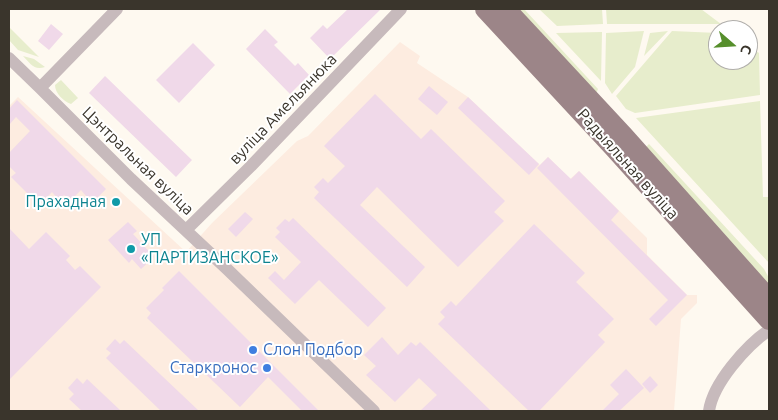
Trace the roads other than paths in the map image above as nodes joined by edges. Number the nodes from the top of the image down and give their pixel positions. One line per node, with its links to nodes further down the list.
1 (117, 9): 6 (street)
2 (401, 9): 7 (street, вуліца Амельянюка)
3 (486, 9): 9 (main road, Радыяльная вуліца)
4 (506, 9): 8 (main road, Радыяльная вуліца)
5 (9, 58): 6 (street, Цэнтральная вуліца)
6 (40, 88): 7 (street, Цэнтральная вуліца)
7 (186, 230): 11 (street, Цэнтральная вуліца)
8 (769, 299)
9 (769, 320)
10 (769, 330): 12 (street)
11 (374, 411)
12 (709, 411)

